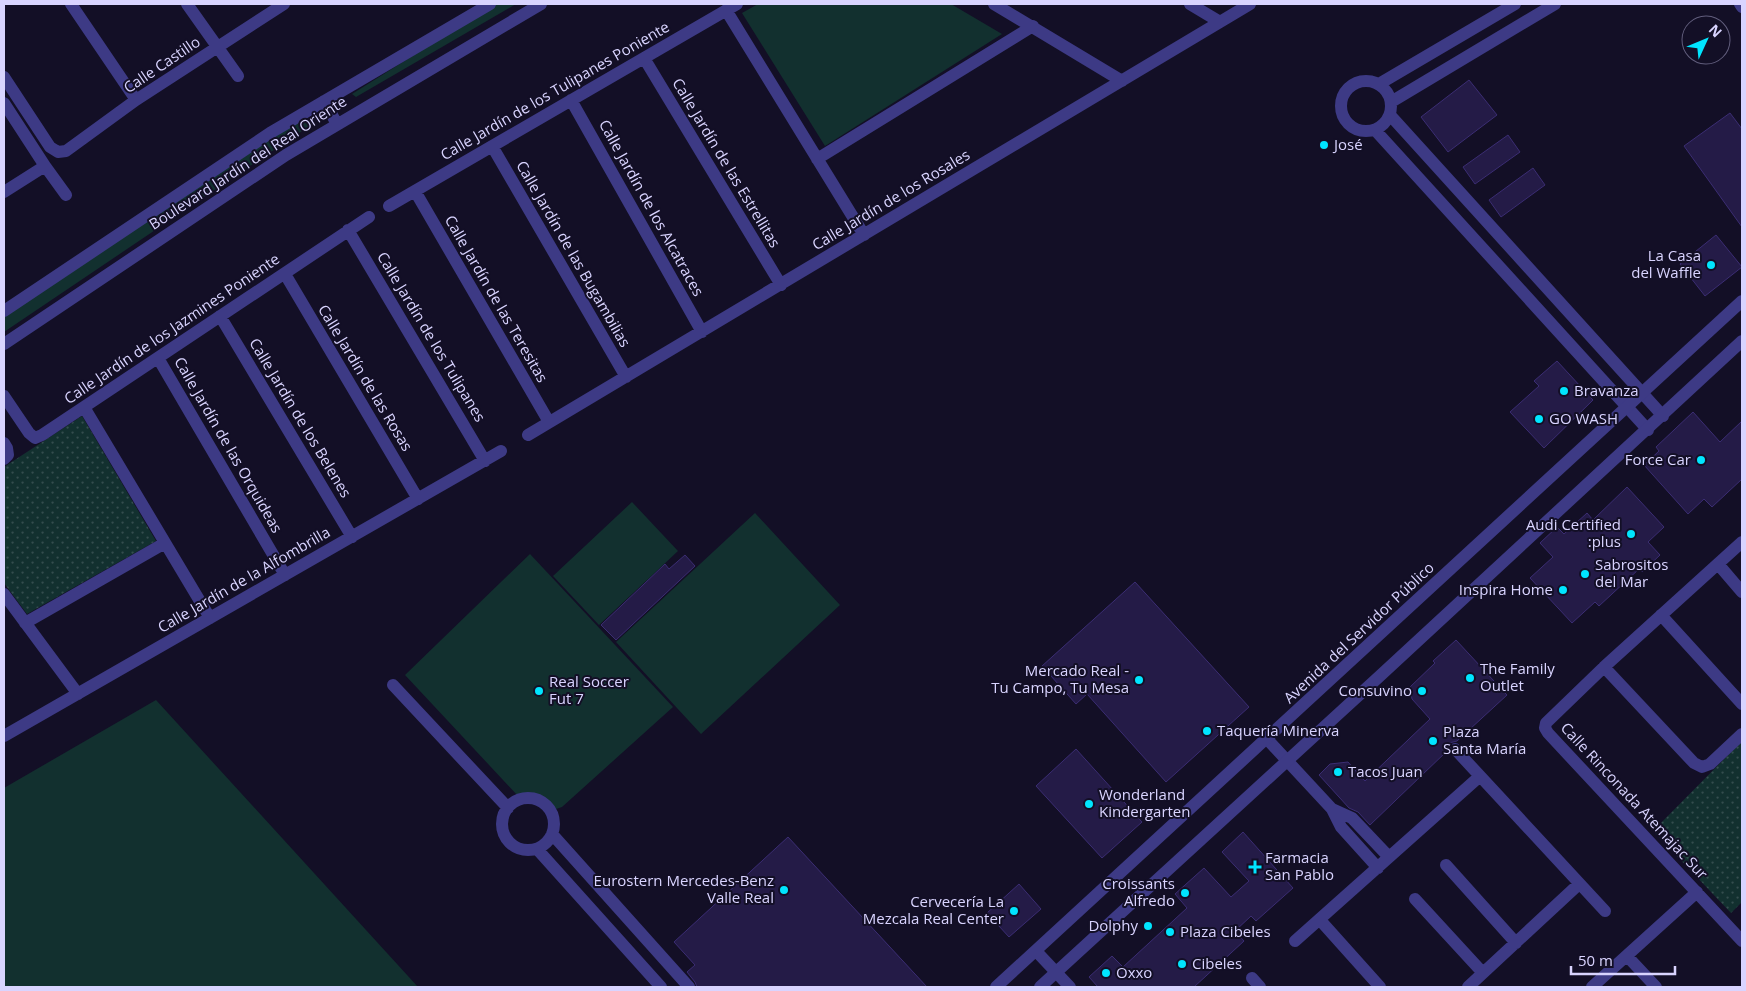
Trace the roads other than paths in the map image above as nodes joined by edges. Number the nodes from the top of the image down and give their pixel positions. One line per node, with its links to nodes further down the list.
1 (71, 4): 20 (street)
2 (188, 4): 14 (street)
3 (284, 4): 14 (street, Calle Castillo)
4 (490, 4): 22 (street, Boulevard Jardín del Real Oriente)
5 (541, 4): 26 (street, Boulevard Jardín del Real Oriente)
6 (994, 4): 13 (street)
7 (1190, 4): 12 (street)
8 (1250, 4): 12 (street, Calle Jardín de los Rosales)
9 (1514, 4): 19 (street)
10 (1555, 4): 23 (street)
11 (732, 7): 15 (street, Calle Jardín de los Tulipanes Poniente); 29 (street)
12 (1220, 22): 18 (street, Calle Jardín de los Rosales)
13 (1033, 26): 18 (street); 29 (street)
14 (217, 48): 16 (street); 20 (street, Calle Castillo)
15 (644, 58): 21 (street, Calle Jardín de los Tulipanes Poniente); 39 (street, Calle Jardín de las Estrellitas)
16 (238, 76)
17 (4, 77): 20 (street, Calle Castillo)
18 (1122, 81): 37 (street, Calle Jardín de los Rosales)
19 (1380, 84): 23 (street); 27 (street)
20 (136, 100)
21 (571, 100): 28 (street, Calle Jardín de los Tulipanes Poniente); 43 (street, Calle Jardín de los Alcatraces)
22 (324, 101): 26 (street); 41 (street, Boulevard Jardín del Real Oriente)
23 (1391, 102): 25 (street)
24 (4, 103): 30 (street)
25 (1390, 115): 27 (street); 48 (street)
26 (337, 124): 45 (street, Boulevard Jardín del Real Oriente)
27 (1375, 130): 51 (street)
28 (492, 146): 31 (street, Calle Jardín de los Tulipanes Poniente); 47 (street, Calle Jardín de las Bugambilias)
29 (816, 160): 37 (street)
30 (45, 166): 32 (street); 33 (street)
31 (415, 191): 34 (street, Calle Jardín de los Tulipanes Poniente); 53 (street, Calle Jardín de las Teresitas)
32 (4, 192)
33 (66, 196)
34 (389, 206)
35 (369, 217): 36 (street, Calle Jardín de los Jazmines Poniente)
36 (348, 230): 38 (street, Calle Jardín de los Jazmines Poniente); 59 (street, Calle Jardín de los Tulipanes)
37 (864, 235): 39 (street, Calle Jardín de los Rosales)
38 (284, 274): 42 (street, Calle Jardín de los Jazmines Poniente); 60 (street, Calle Jardín de las Rosas)
39 (781, 285): 43 (street, Calle Jardín de los Rosales)
40 (1742, 301): 48 (street, Avenida del Servidor Público)
41 (4, 311)
42 (220, 316): 46 (street, Calle Jardín de los Jazmines Poniente); 61 (street, Calle Jardín de los Belenes)
43 (702, 332): 47 (street, Calle Jardín de los Rosales)
44 (1742, 341): 52 (street)
45 (4, 344)
46 (158, 358): 50 (street, Calle Jardín de los Jazmines Poniente); 65 (street, Calle Jardín de las Orquideas)
47 (626, 377): 53 (street, Calle Jardín de los Rosales)
48 (1643, 394): 51 (street, Avenida del Servidor Público); 52 (street)
49 (6, 404): 50 (street, Calle Jardín de los Jazmines Poniente)
50 (84, 407): 63 (street)
51 (1628, 408): 54 (street); 77 (street, Avenida del Servidor Público)
52 (1663, 416): 54 (street)
53 (549, 422): 55 (street)
54 (1648, 430): 79 (street)
55 (528, 435)
56 (4, 443): 58 (street)
57 (501, 451): 59 (street, Calle Jardín de la Alfombrilla)
58 (4, 459)
59 (486, 461): 60 (street, Calle Jardín de la Alfombrilla)
60 (418, 499): 61 (street, Calle Jardín de la Alfombrilla)
61 (352, 537): 65 (street, Calle Jardín de la Alfombrilla)
62 (1742, 542): 64 (street, Calle Rinconada Atemajac Sur)
63 (166, 543): 69 (street); 70 (street)
64 (1718, 564): 66 (street); 68 (street, Calle Rinconada Atemajac Sur)
65 (285, 575): 69 (street, Calle Jardín de la Alfombrilla)
66 (1742, 592)
67 (4, 594): 70 (street)
68 (1661, 615): 71 (street, Calle Rinconada Atemajac Sur); 74 (street)
69 (210, 618): 73 (street, Calle Jardín de la Alfombrilla)
70 (25, 623): 73 (street)
71 (1604, 666): 75 (street); 89 (street, Calle Rinconada Atemajac Sur)
72 (393, 685): 81 (street)
73 (78, 694): 76 (street, Calle Jardín de la Alfombrilla)
74 (1742, 704)
75 (1742, 734)
76 (4, 736)
77 (1267, 739): 79 (street); 96 (street, Avenida del Servidor Público)
78 (1455, 750): 80 (street)
79 (1287, 760): 82 (street); 98 (street)
80 (1479, 777): 85 (street); 88 (street)
81 (508, 808): 83 (street); 84 (street)
82 (1332, 809): 85 (street); 87 (street)
83 (552, 834): 84 (street); 101 (street)
84 (537, 849): 100 (street)
85 (1389, 857): 87 (street)
86 (1446, 865): 95 (street)
87 (1378, 868): 92 (street)
88 (1579, 884): 91 (street); 95 (street)
89 (1698, 892): 94 (street, Calle Rinconada Atemajac Sur); 97 (street)
90 (1415, 899): 99 (street)
91 (1605, 911)
92 (1320, 920): 93 (street); 105 (street)
93 (1295, 941)
94 (1742, 941)
95 (1516, 943): 99 (street)
96 (1036, 951): 98 (street); 102 (street, Avenida del Servidor Público)
97 (1627, 956): 107 (street); 108 (street)
98 (1056, 972): 103 (street); 104 (street)
99 (1483, 973): 106 (street)
100 (661, 987)
101 (689, 987)
102 (996, 987)
103 (1040, 987)
104 (1070, 987)
105 (1380, 987)
106 (1468, 987)
107 (1592, 987)
108 (1656, 987)

